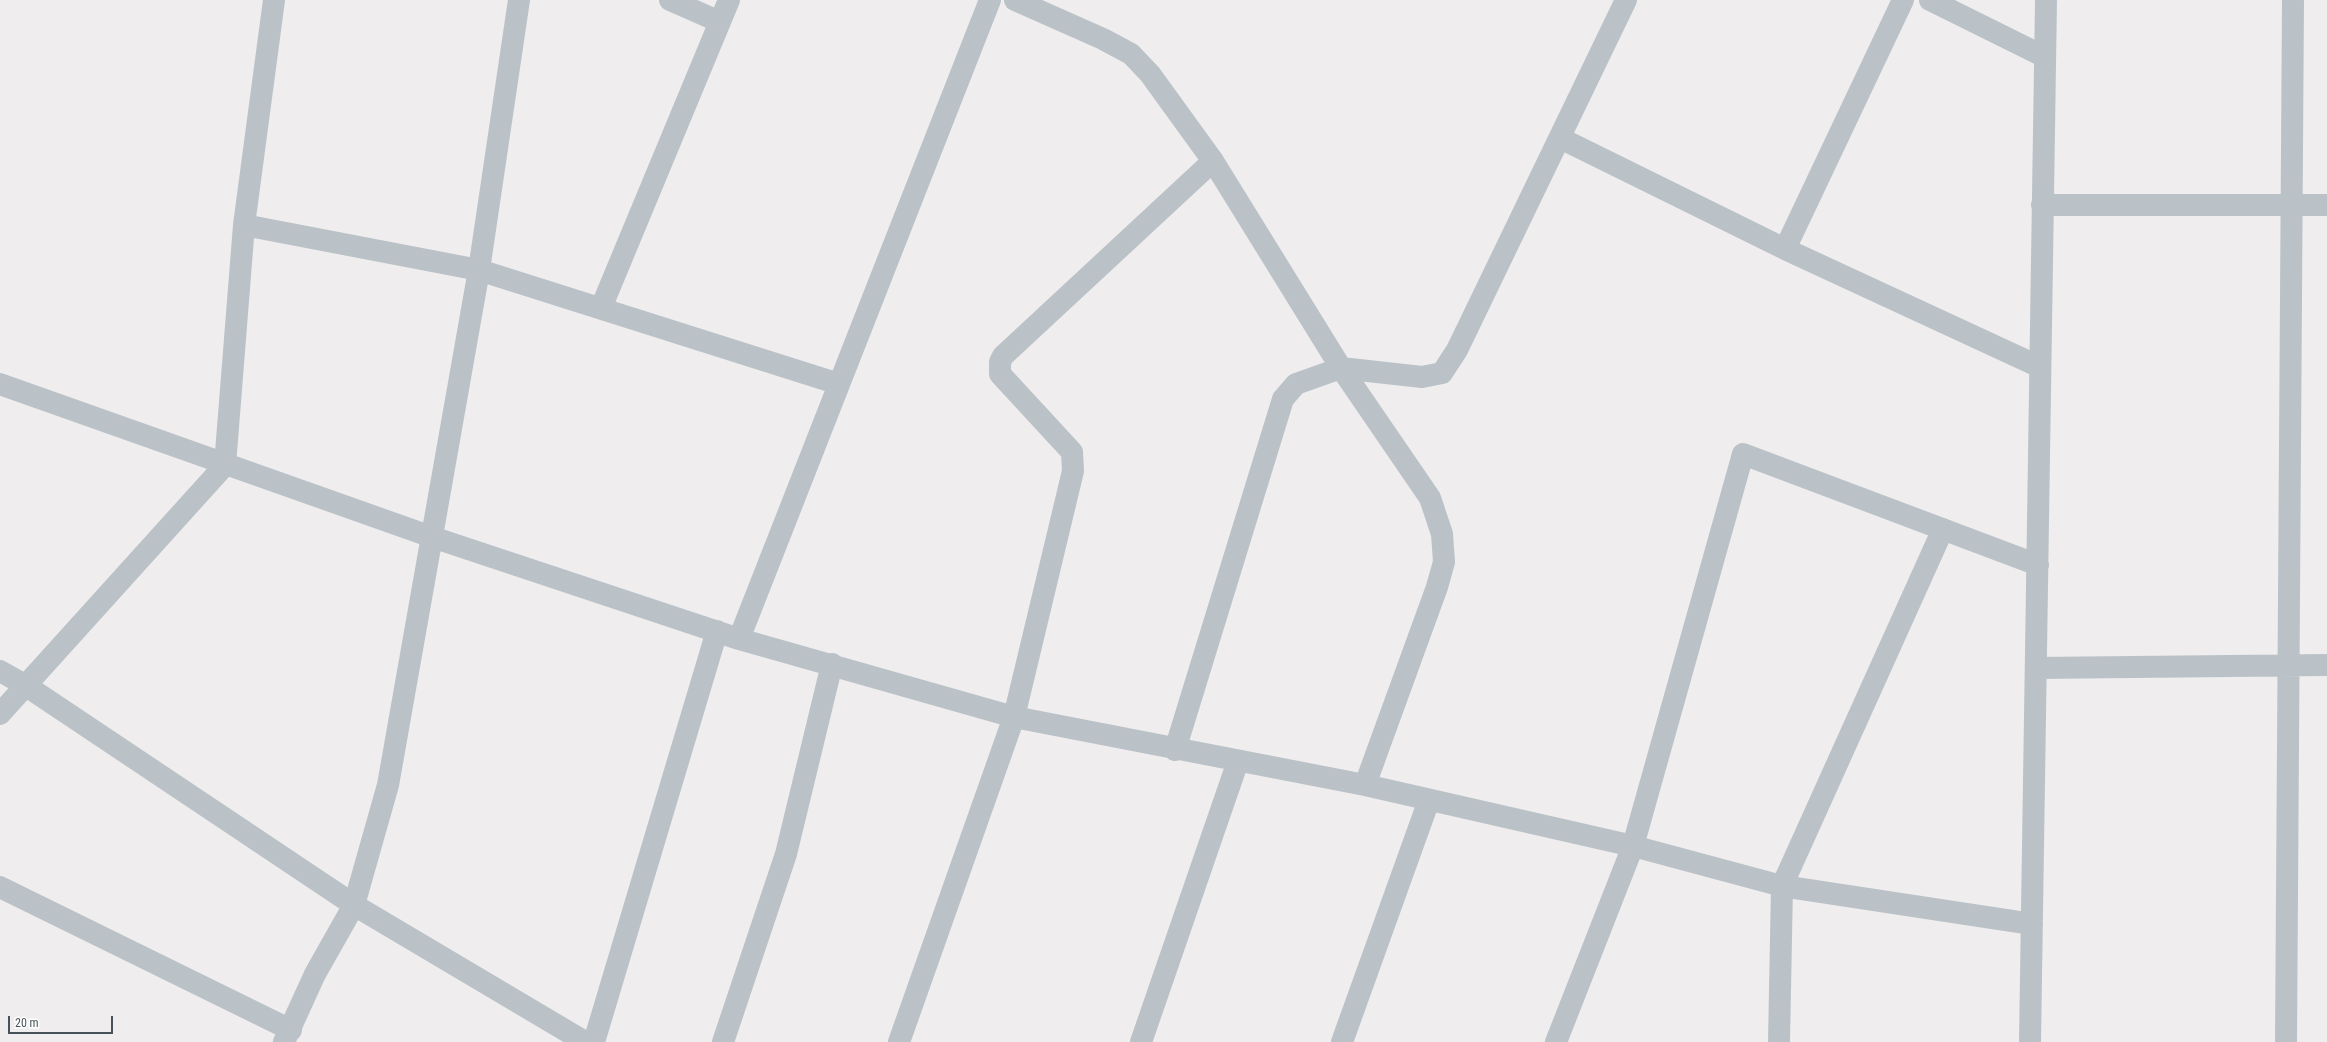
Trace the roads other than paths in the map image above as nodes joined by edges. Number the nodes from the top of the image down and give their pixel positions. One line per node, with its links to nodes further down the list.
1 (274, 0): 19 (street)
2 (520, 0): 21 (street)
3 (670, 0): 12 (street)
4 (729, 0): 12 (street)
5 (990, 0): 26 (street)
6 (1015, 0): 15 (street)
7 (1626, 0): 14 (street)
8 (1903, 0): 20 (street)
9 (1930, 0): 13 (street)
10 (2046, 0): 13 (street)
11 (2293, 0): 17 (street)
12 (720, 22): 22 (street)
13 (2045, 57): 16 (street)
14 (1560, 138): 20 (street); 24 (street)
15 (1213, 161): 24 (street); 40 (street)
16 (2042, 205): 17 (street); 23 (street)
17 (2292, 205): 18 (street); 34 (street)
18 (2327, 205)
19 (244, 225): 21 (street); 27 (street)
20 (1785, 249): 23 (street)
21 (479, 270): 22 (street); 29 (street)
22 (601, 308): 26 (street)
23 (2040, 367): 30 (street)
24 (1341, 368): 41 (street); 43 (street)
25 (0, 384): 27 (street)
26 (839, 384): 32 (street)
27 (225, 465): 29 (street); 38 (street)
28 (1943, 529): 30 (street); 45 (street); 46 (street)
29 (432, 537): 31 (street); 48 (street)
30 (2038, 565): 36 (street)
31 (718, 631): 32 (street); 53 (street)
32 (739, 639): 33 (street)
33 (832, 664): 40 (street); 54 (street)
34 (2288, 665): 35 (street); 36 (street); 61 (street)
35 (2327, 665)
36 (2036, 668): 49 (street)
37 (0, 671): 38 (street)
38 (25, 685): 39 (street); 48 (street)
39 (0, 714)
40 (1014, 717): 41 (street); 55 (street)
41 (1175, 750): 42 (street)
42 (1238, 761): 43 (street); 56 (street)
43 (1365, 785): 44 (street)
44 (1429, 800): 45 (street); 57 (street)
45 (1633, 846): 46 (street); 58 (street)
46 (1782, 886): 49 (street); 59 (street)
47 (0, 887): 51 (street)
48 (354, 905): 50 (street); 51 (street)
49 (2032, 924): 60 (street)
50 (556, 1035): 52 (street)
51 (288, 1036)
52 (585, 1042)
53 (594, 1042)
54 (723, 1042)
55 (899, 1042)
56 (1140, 1042)
57 (1342, 1042)
58 (1556, 1042)
59 (1780, 1042)
60 (2030, 1042)
61 (2286, 1042)

